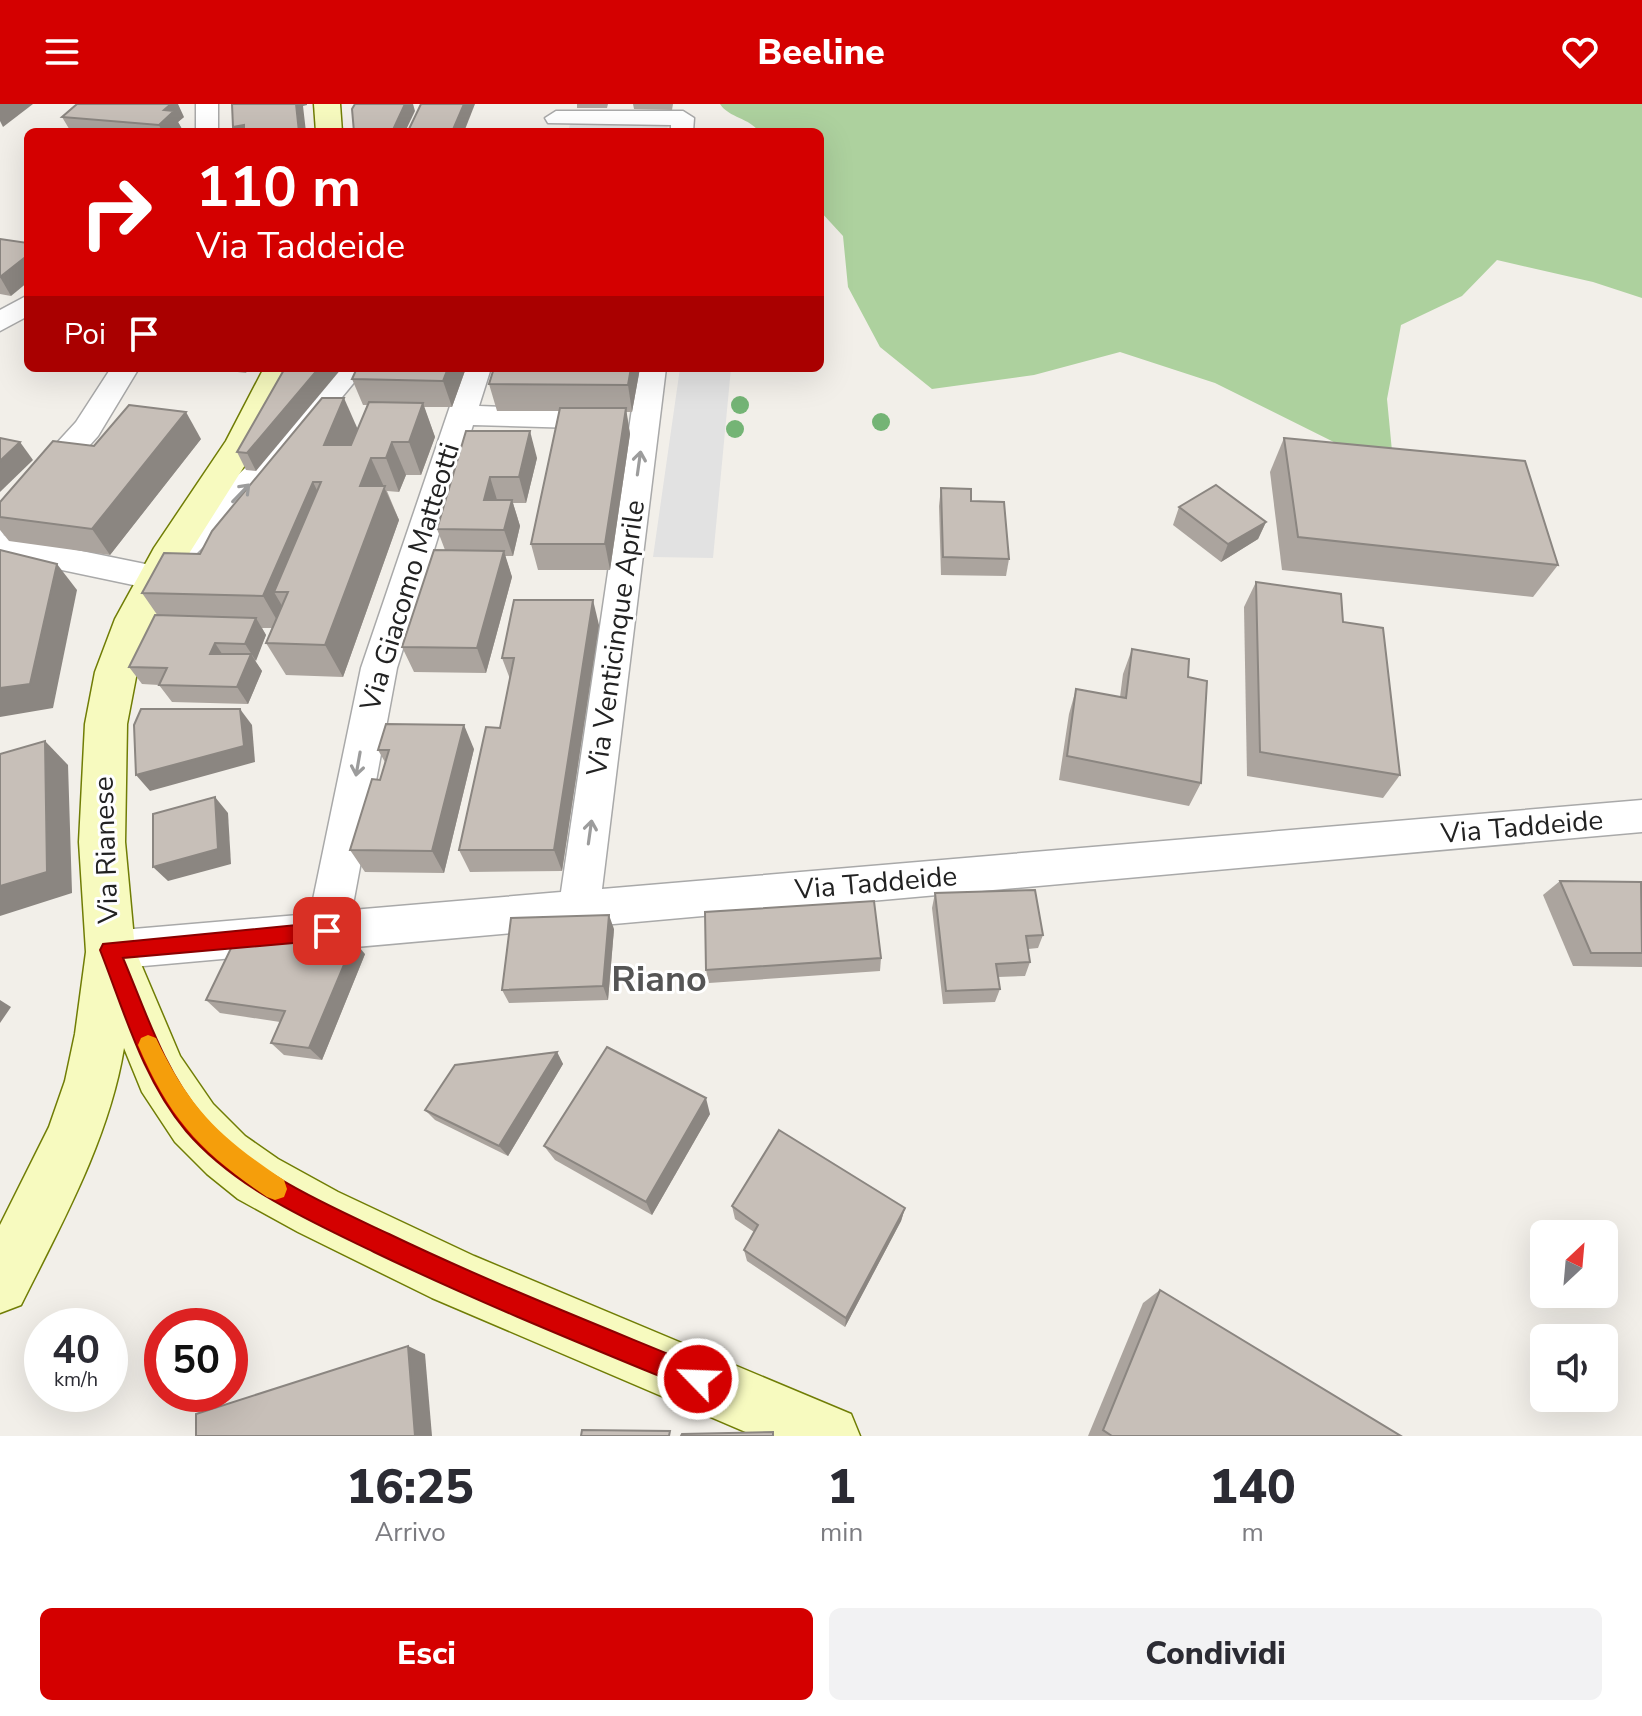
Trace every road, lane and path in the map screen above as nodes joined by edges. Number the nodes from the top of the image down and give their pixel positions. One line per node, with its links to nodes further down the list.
1 (207, 104): 5 (street)
2 (327, 104): 6 (main road)
3 (556, 118): 4 (street)
4 (685, 118)
5 (207, 128)
6 (329, 128)
7 (24, 306): 8 (street)
8 (0, 323)
9 (123, 372): 16 (street)
10 (278, 372): 18 (main road, Via Rianese)
11 (349, 372): 18 (street, one-way to 11)
12 (476, 372): 14 (street, Via Giacomo Matteotti)
13 (651, 372): 15 (street, Via Venticinque Aprile)
14 (461, 415): 15 (street); 21 (street, Via Giacomo Matteotti, one-way to 21)
15 (645, 421): 20 (street, Via Venticinque Aprile, one-way to 15)
16 (0, 525)
17 (0, 546): 18 (street)
18 (160, 572): 22 (main road, Via Rianese)
19 (1642, 816): 20 (street, Via Taddeide)
20 (579, 909): 21 (street, Via Taddeide)
21 (327, 931): 22 (street, Via Taddeide)
22 (110, 950): 23 (main road); 24 (main road, Via Rianese)
23 (0, 1284)
24 (829, 1436)

